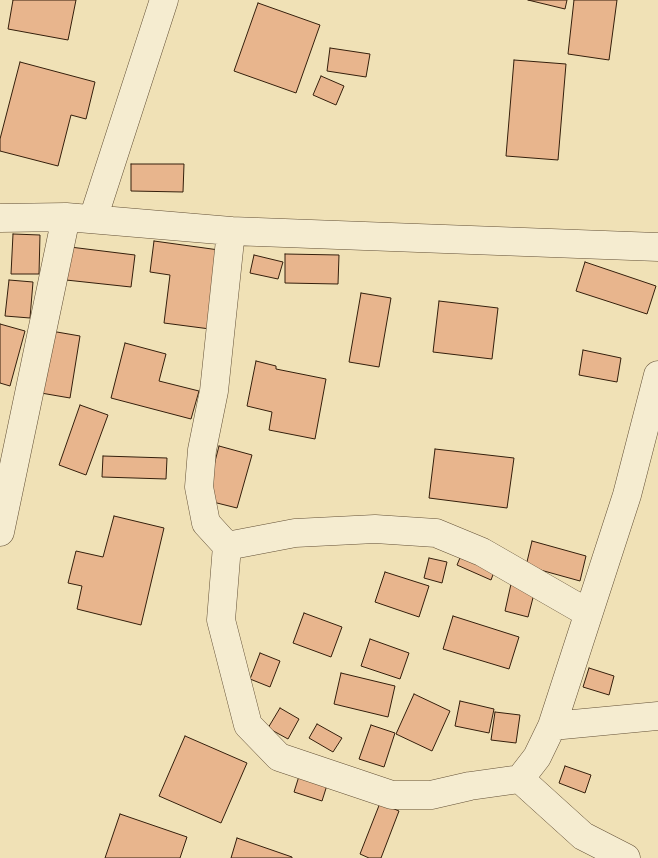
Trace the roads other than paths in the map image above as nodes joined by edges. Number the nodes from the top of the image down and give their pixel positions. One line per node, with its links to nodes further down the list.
1 (164, 0): 4 (street)
2 (66, 217): 3 (street); 4 (street); 8 (street)
3 (0, 218)
4 (93, 219): 5 (street)
5 (231, 231): 6 (street); 9 (street)
6 (658, 247)
7 (658, 375): 10 (street)
8 (0, 532)
9 (227, 546): 10 (street); 13 (street)
10 (588, 613): 12 (street)
11 (658, 716): 12 (street)
12 (552, 726): 13 (street)
13 (520, 779): 14 (street)
14 (626, 858)

